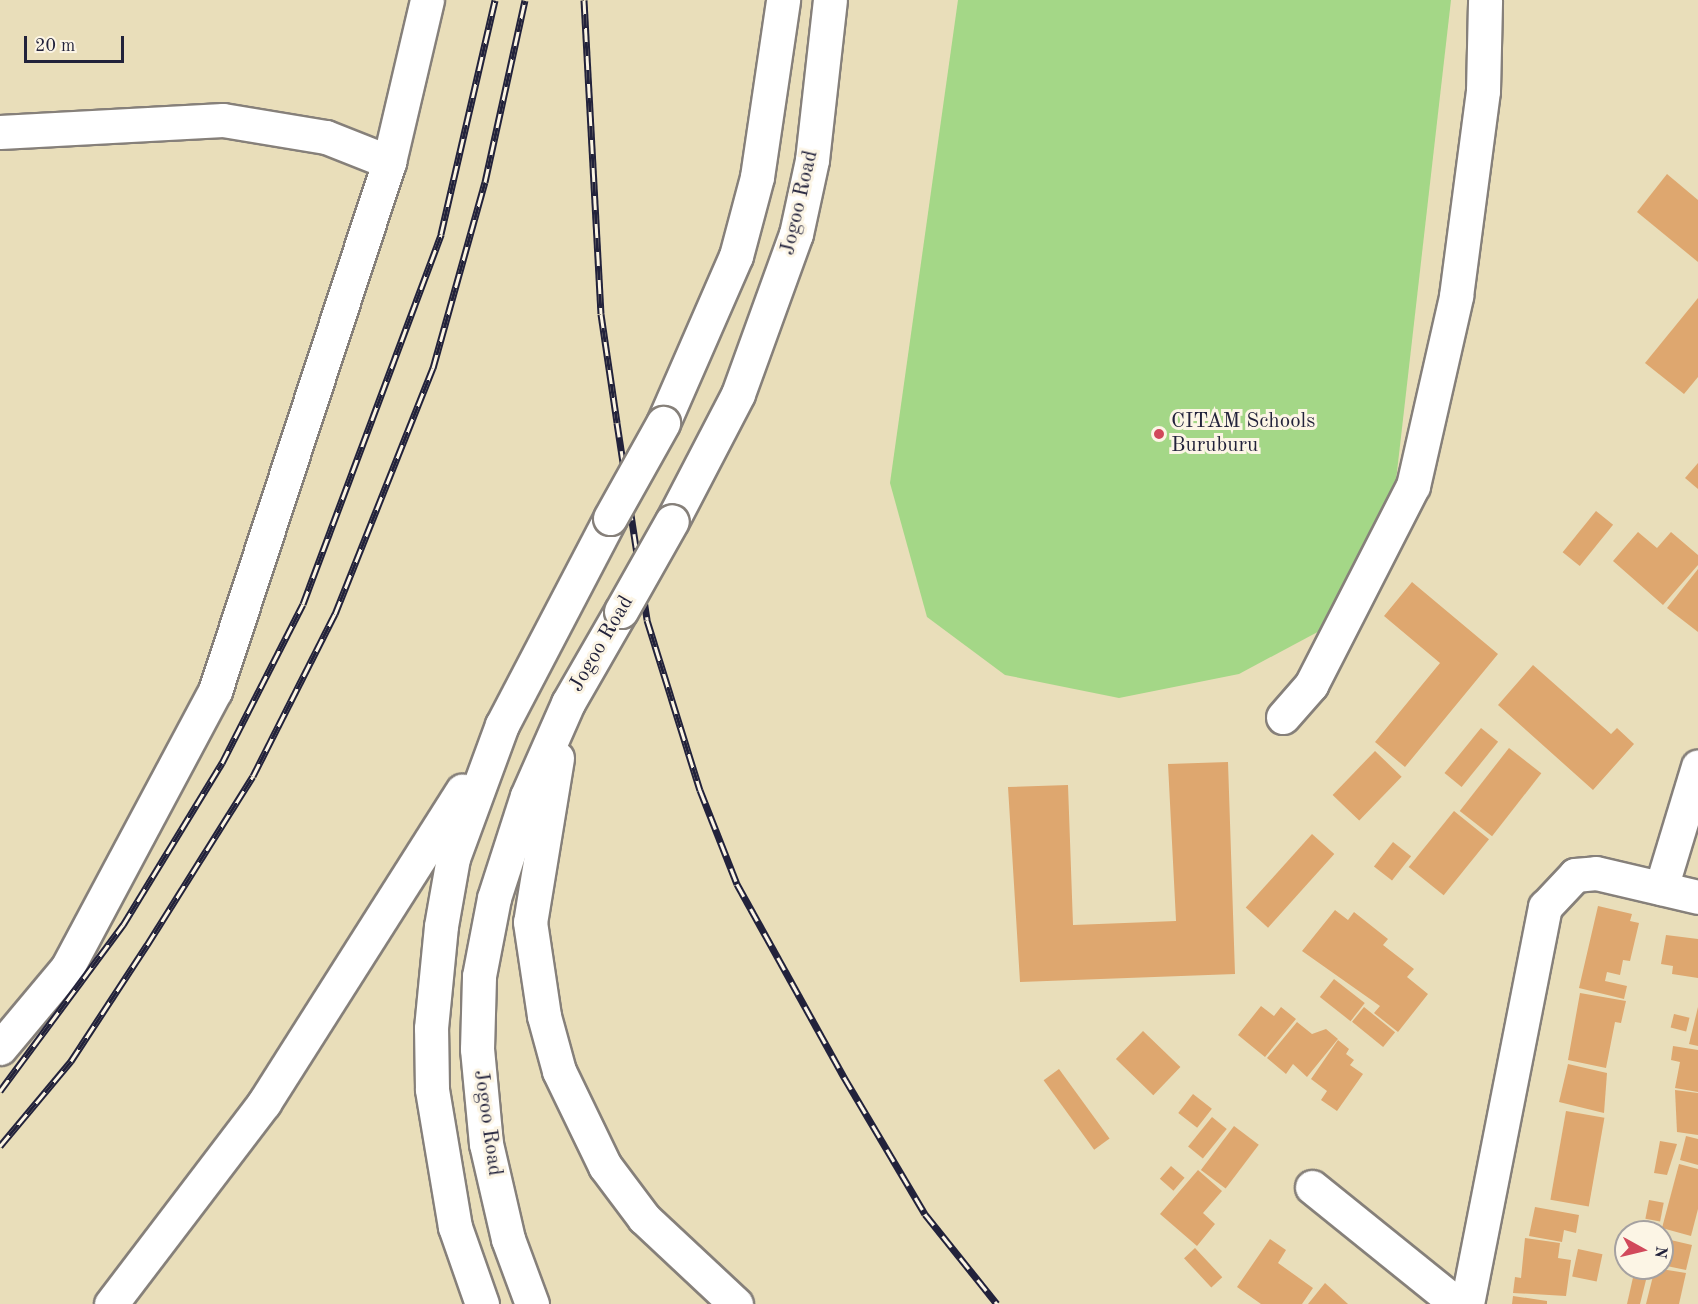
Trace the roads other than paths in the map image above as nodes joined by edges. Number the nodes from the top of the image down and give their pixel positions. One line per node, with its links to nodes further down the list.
1 (428, 0): 6 (main road)
2 (783, 0): 9 (main road, bridge)
3 (830, 0): 7 (main road, Jogoo Road, bridge)
4 (1485, 0): 8 (main road)
5 (0, 132): 6 (main road)
6 (389, 162): 13 (main road)
7 (567, 703): 17 (main road, Jogoo Road); 18 (main road)
8 (1283, 717)
9 (502, 725): 15 (main road); 16 (main road)
10 (1698, 766): 11 (main road)
11 (1661, 888): 12 (main road); 20 (main road)
12 (1698, 897)
13 (0, 1048)
14 (1312, 1187): 19 (main road)
15 (111, 1304)
16 (482, 1304)
17 (532, 1304)
18 (736, 1304)
19 (1457, 1304)
20 (1467, 1304)

